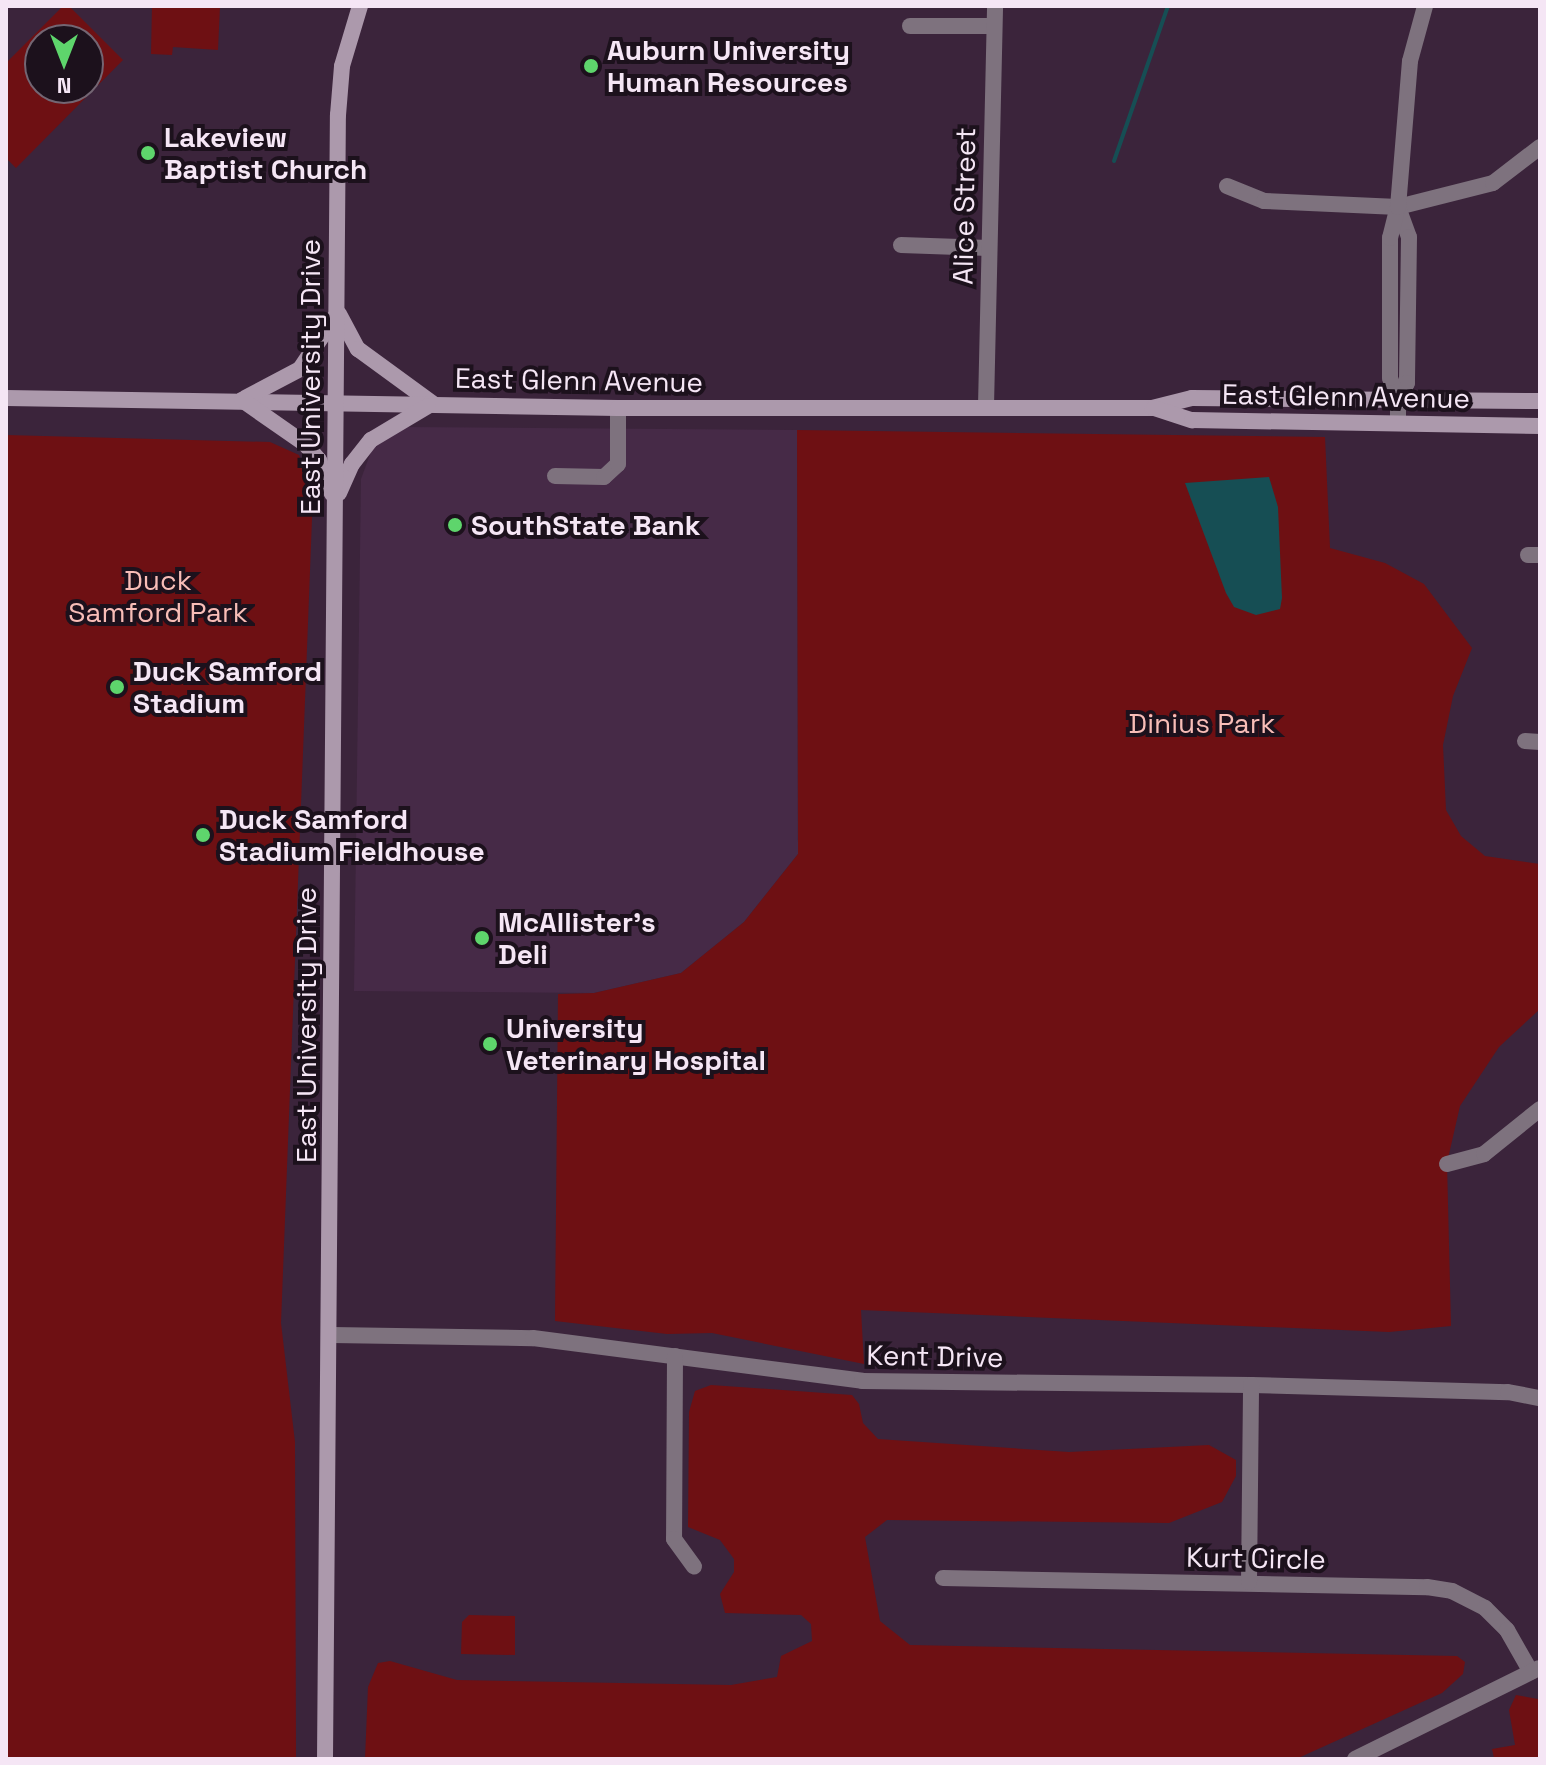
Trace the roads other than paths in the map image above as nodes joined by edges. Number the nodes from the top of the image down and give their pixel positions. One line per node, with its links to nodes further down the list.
1 (360, 6): 11 (main road, East University Drive)
2 (995, 6): 5 (street, Alice Street)
3 (1425, 6): 8 (street)
4 (910, 26): 5 (street)
5 (994, 26): 10 (street, Alice Street)
6 (1540, 147): 8 (street)
7 (1227, 186): 8 (street)
8 (1398, 207): 13 (street)
9 (901, 245): 10 (street)
10 (989, 248): 18 (street, Alice Street)
11 (338, 312): 14 (main road); 16 (main road, East University Drive); 17 (main road)
12 (6, 398): 14 (main road, East Glenn Avenue)
13 (1398, 399): 15 (main road, East Glenn Avenue); 20 (main road, East Glenn Avenue); 21 (street)
14 (242, 400): 16 (main road, East Glenn Avenue); 24 (main road)
15 (1540, 401)
16 (338, 402): 17 (main road, East Glenn Avenue); 24 (main road, East University Drive)
17 (434, 404): 19 (main road, East Glenn Avenue); 24 (main road)
18 (986, 406): 19 (main road, East Glenn Avenue); 20 (main road, East Glenn Avenue)
19 (618, 408): 23 (street)
20 (1152, 408): 21 (main road, East Glenn Avenue)
21 (1398, 423): 22 (main road, East Glenn Avenue)
22 (1540, 426)
23 (555, 476)
24 (335, 503): 27 (main road, East University Drive)
25 (1540, 1109): 26 (street)
26 (1447, 1164)
27 (332, 1335): 28 (street, Kent Drive); 36 (main road, East University Drive)
28 (675, 1356): 29 (street, Kent Drive); 31 (street)
29 (1251, 1385): 30 (street, Kent Drive); 33 (street)
30 (1540, 1398)
31 (694, 1567)
32 (943, 1578): 33 (street, Kurt Circle)
33 (1249, 1582): 34 (street, Kurt Circle)
34 (1535, 1670): 35 (street)
35 (1388, 1752): 37 (street)
36 (325, 1759)
37 (1355, 1759)

